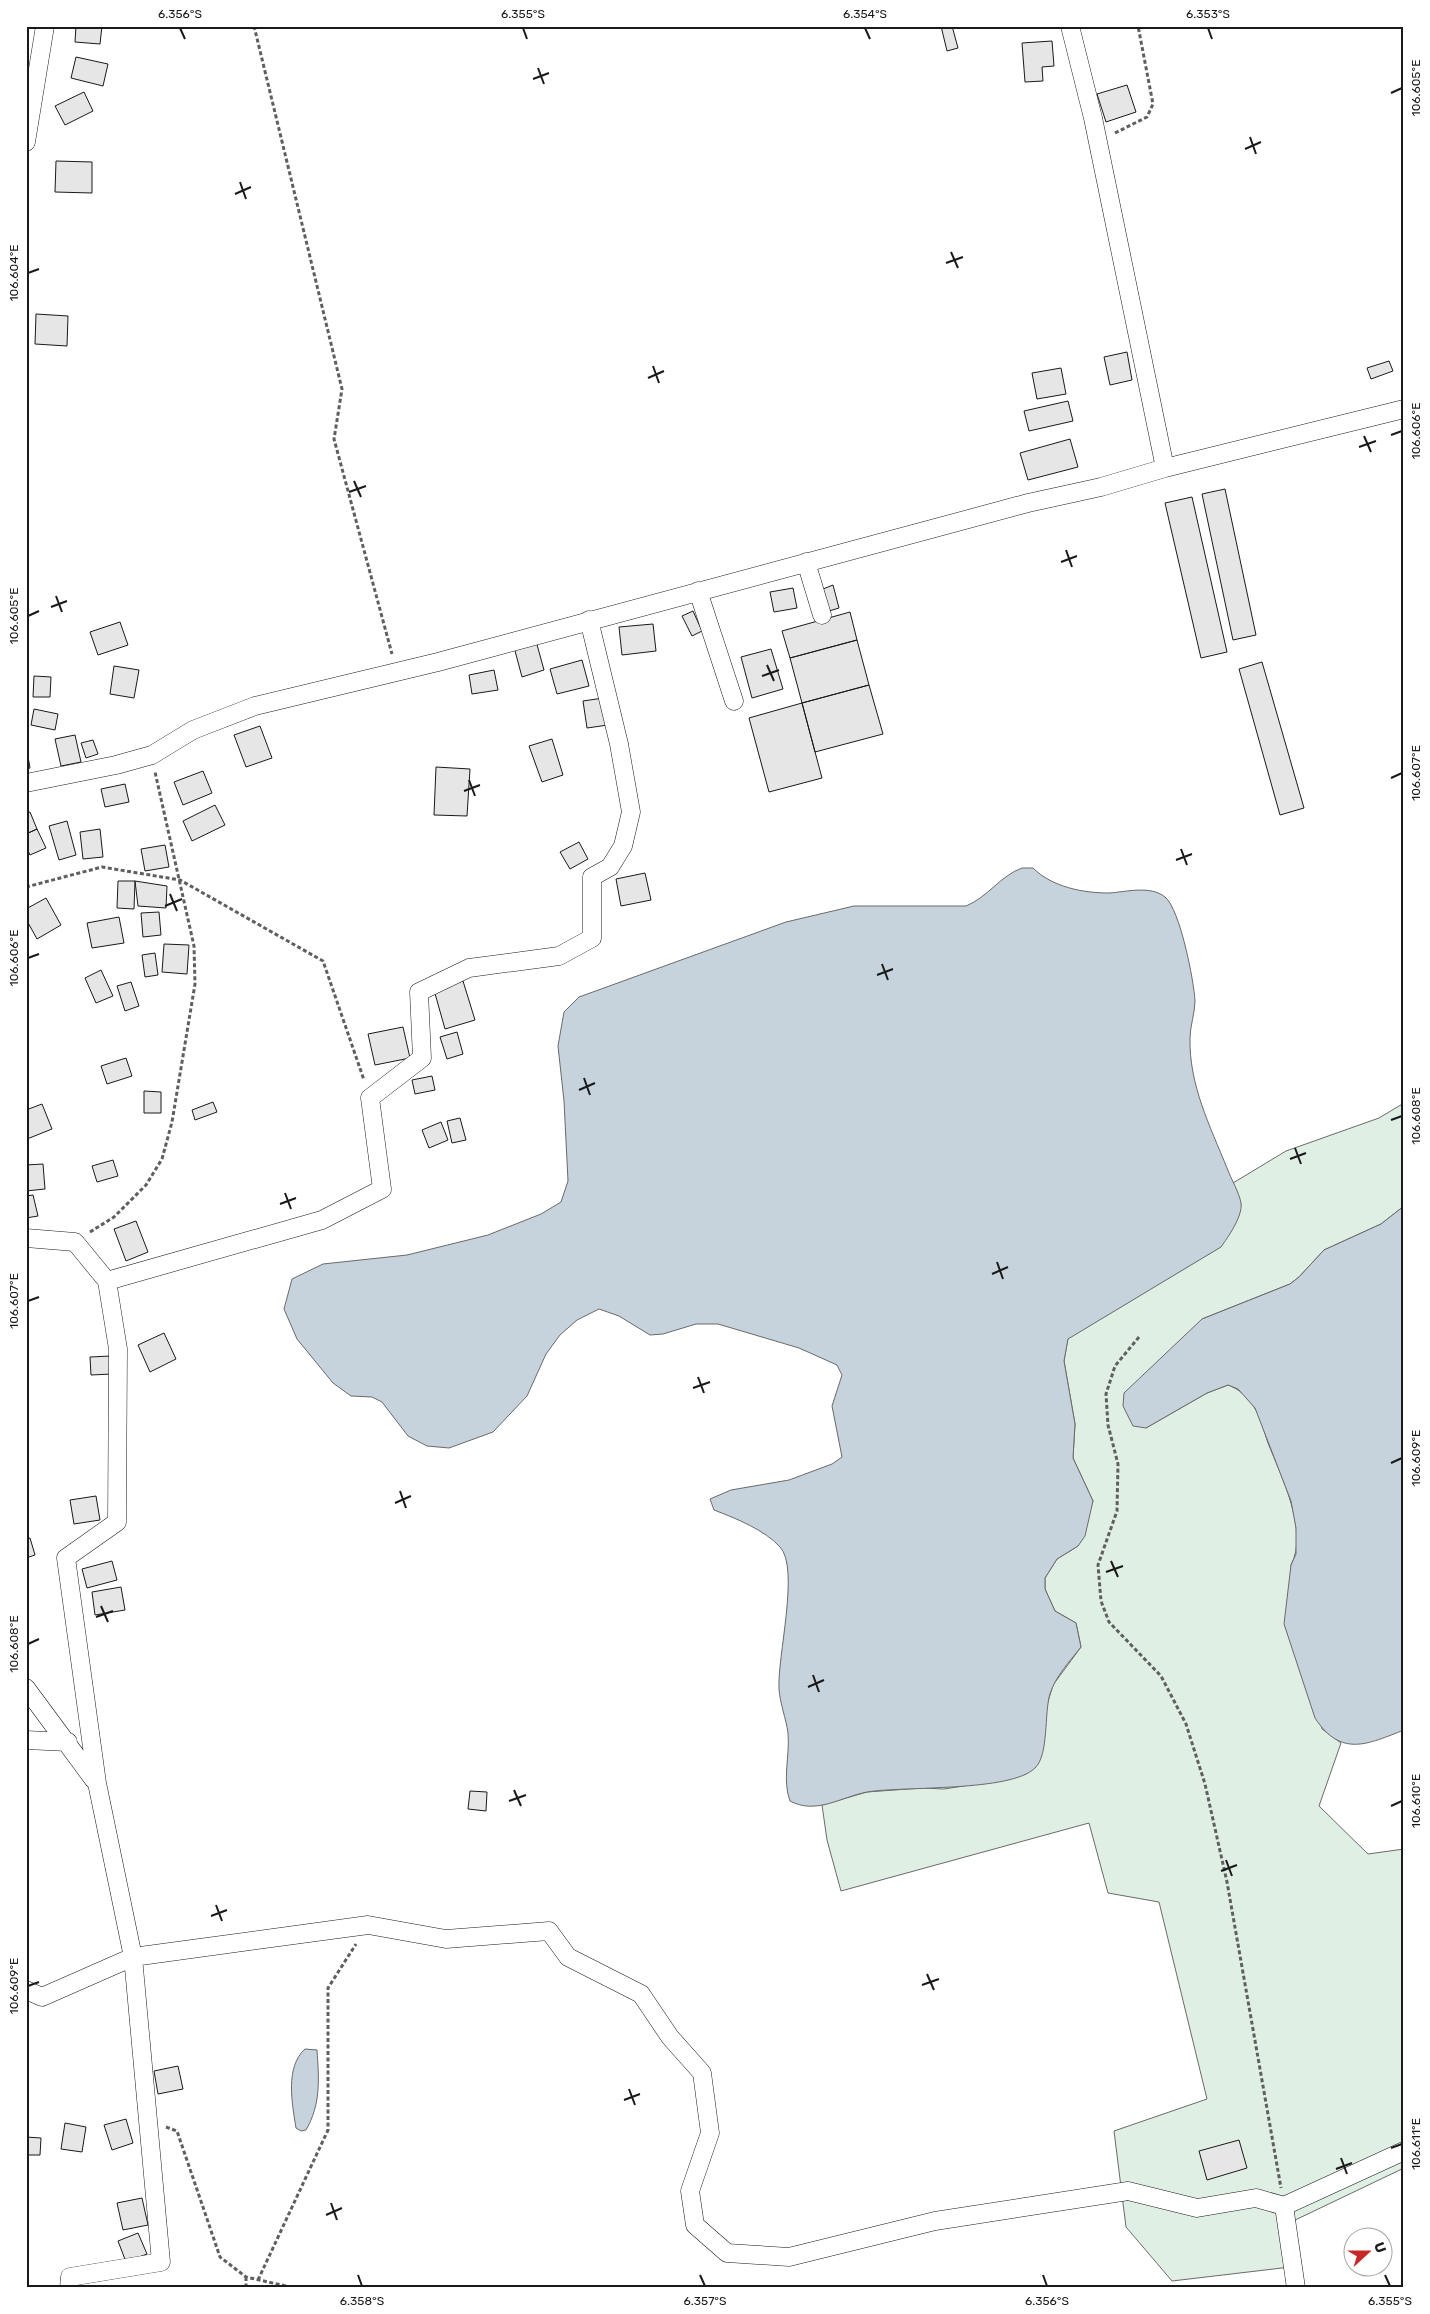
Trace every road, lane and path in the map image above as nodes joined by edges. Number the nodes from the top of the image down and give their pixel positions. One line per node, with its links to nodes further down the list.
1 (45, 26): 6 (street)
2 (254, 26): 13 (path)
3 (1070, 26): 5 (street)
4 (1138, 26): 5 (path)
5 (1097, 141): 8 (street)
6 (26, 142)
7 (1404, 409): 8 (street)
8 (1165, 468): 9 (street)
9 (806, 562): 10 (street); 11 (street)
10 (698, 591): 12 (street); 14 (street)
11 (822, 614)
12 (588, 620): 13 (street); 19 (street)
13 (397, 672): 15 (street)
14 (734, 701)
15 (152, 755): 16 (street); 17 (path)
16 (26, 783)
17 (180, 880): 18 (path); 19 (path); 21 (path)
18 (26, 887)
19 (370, 1098): 22 (street)
20 (26, 1238): 21 (street)
21 (75, 1242): 22 (street)
22 (107, 1280): 27 (street)
23 (1138, 1338): 33 (path)
24 (26, 1688): 26 (street)
25 (26, 1740): 26 (street)
26 (68, 1742): 27 (street)
27 (97, 1783): 29 (street)
28 (368, 1925): 29 (street); 33 (street); 35 (path)
29 (133, 1957): 30 (street); 31 (street)
30 (26, 1990)
31 (147, 2118): 34 (path); 36 (street)
32 (1404, 2152): 33 (street)
33 (1284, 2206): 39 (street)
34 (246, 2277): 35 (path); 37 (path)
35 (258, 2280): 38 (path)
36 (69, 2288)
37 (246, 2288)
38 (295, 2288)
39 (1296, 2288)

